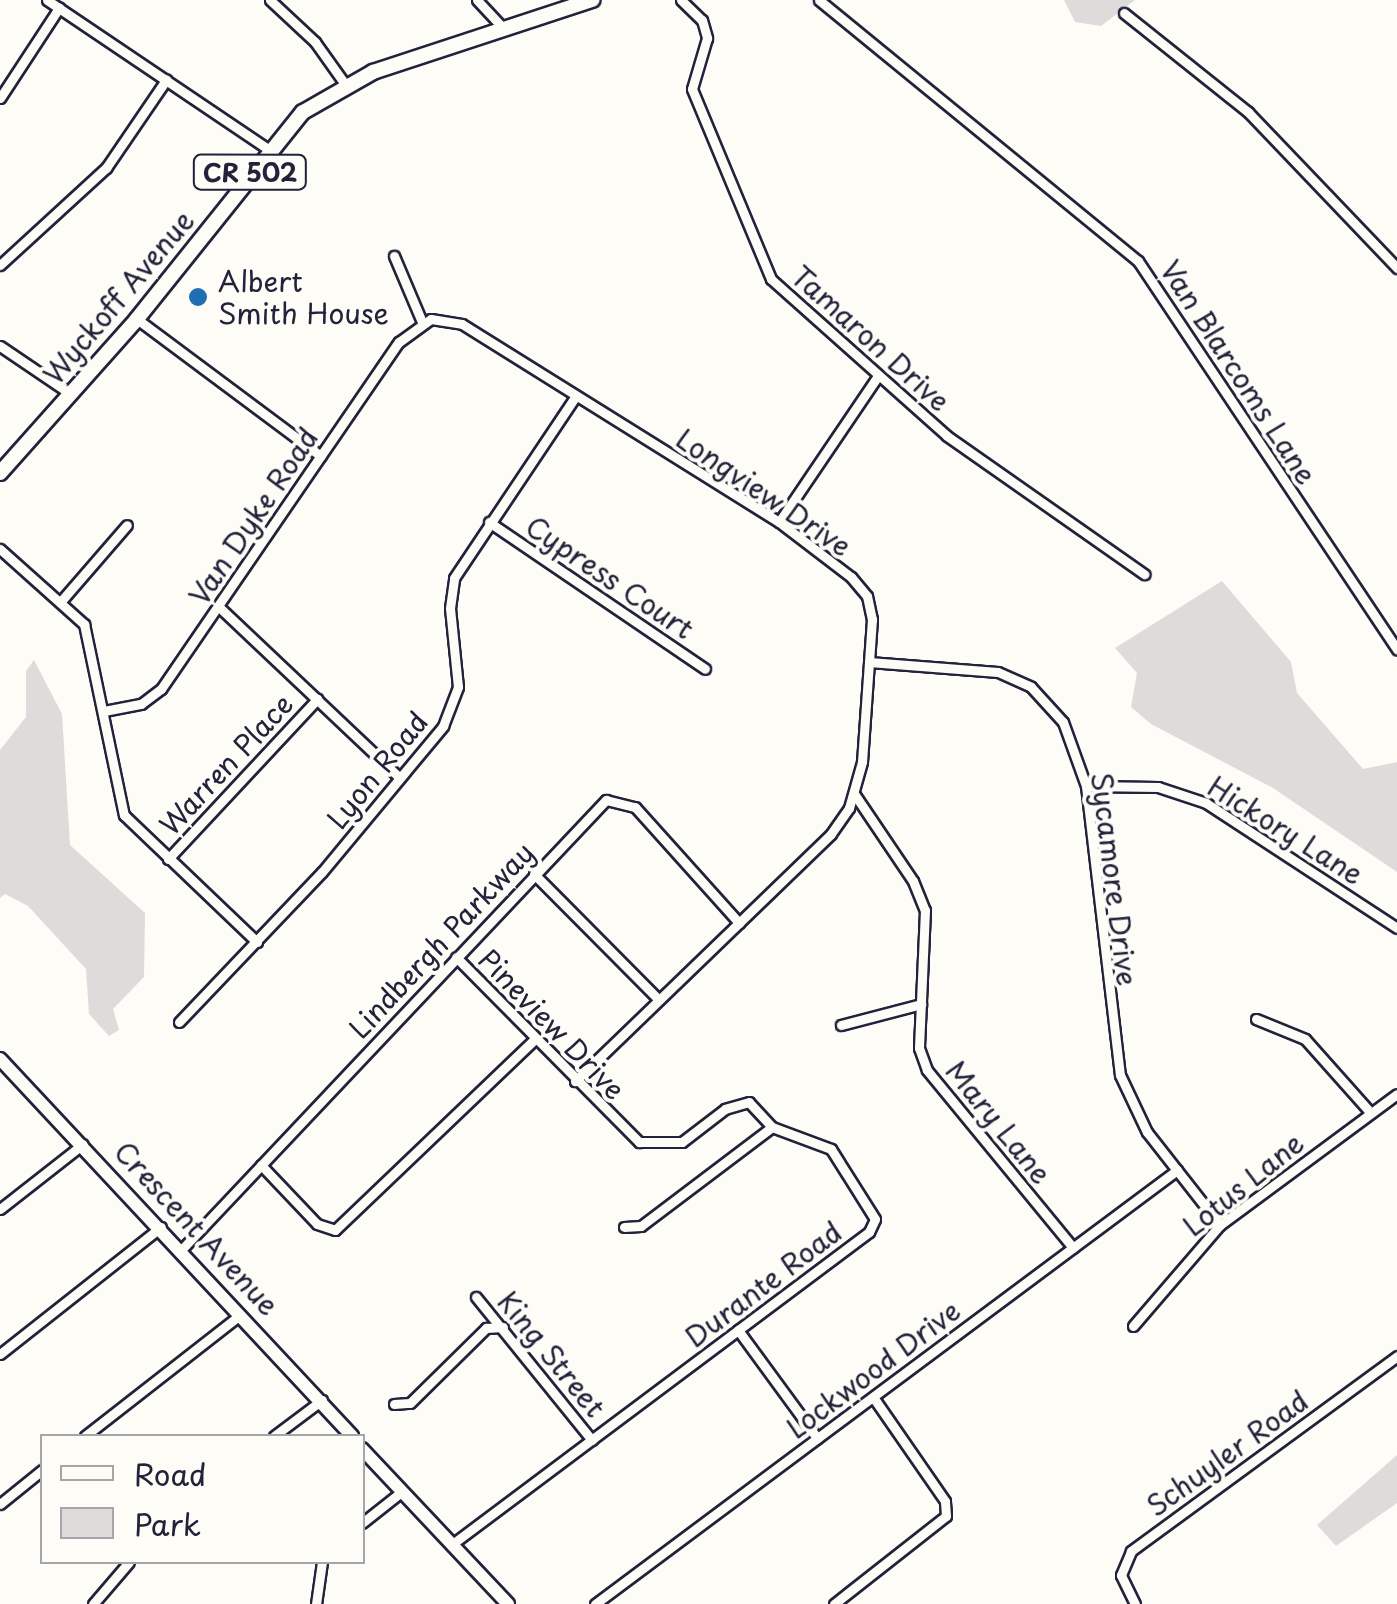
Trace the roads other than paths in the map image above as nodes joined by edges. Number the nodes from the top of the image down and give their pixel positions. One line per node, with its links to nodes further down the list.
1 (47, 0): 7 (street)
2 (270, 0): 11 (street)
3 (476, 0): 9 (street)
4 (592, 0): 9 (main road, Wyckoff Avenue / CR 502)
5 (681, 0): 20 (street, Tamaron Drive)
6 (819, 0): 32 (street, Van Blarcoms Lane)
7 (59, 8): 10 (street); 12 (street)
8 (1124, 13): 16 (street)
9 (504, 29): 11 (main road, Wyckoff Avenue / CR 502)
10 (166, 80): 13 (street); 15 (street)
11 (346, 84): 13 (main road, Wyckoff Avenue / CR 502)
12 (0, 98)
13 (268, 149): 17 (main road, Wyckoff Avenue / CR 502)
14 (394, 256): 18 (street)
15 (0, 266)
16 (1397, 268)
17 (137, 319): 21 (main road, Wyckoff Avenue / CR 502); 23 (street)
18 (422, 322): 22 (street, Longview Drive); 23 (street, Van Dyke Road)
19 (0, 346): 21 (street)
20 (878, 376): 26 (street); 29 (street, Tamaron Drive)
21 (71, 394): 24 (main road, Wyckoff Avenue / CR 502)
22 (575, 397): 25 (street, Lyon Road); 26 (street, Longview Drive)
23 (321, 456): 31 (street, Van Dyke Road)
24 (0, 473)
25 (489, 522): 34 (street, Cypress Court); 37 (street, Lyon Road)
26 (778, 522): 33 (street, Longview Drive)
27 (127, 524): 30 (street)
28 (0, 549): 30 (street)
29 (1144, 574)
30 (62, 600): 36 (street)
31 (218, 606): 35 (street); 36 (street, Van Dyke Road)
32 (1397, 650)
33 (869, 662): 38 (street, Sycamore Drive); 39 (street, Longview Drive)
34 (705, 669)
35 (317, 699): 37 (street); 40 (street, Warren Place)
36 (104, 711): 40 (street)
37 (400, 778): 44 (street, Lyon Road)
38 (1086, 786): 43 (street, Hickory Lane); 60 (street, Sycamore Drive)
39 (854, 794): 42 (street, Longview Drive); 47 (street, Mary Lane)
40 (168, 859): 44 (street)
41 (534, 874): 42 (street, Lindbergh Parkway); 45 (street, Lindbergh Parkway); 46 (street)
42 (739, 923): 46 (street, Longview Drive)
43 (1397, 928)
44 (257, 942): 49 (street, Lyon Road)
45 (456, 957): 51 (street, Pineview Drive); 59 (street, Lindbergh Parkway)
46 (659, 1000): 53 (street, Longview Drive)
47 (921, 1004): 50 (street); 65 (street, Mary Lane)
48 (1256, 1018): 55 (street)
49 (179, 1022)
50 (841, 1025)
51 (536, 1040): 53 (street, Pineview Drive); 59 (street)
52 (0, 1059): 58 (main road, Crescent Avenue)
53 (575, 1081): 56 (street, Pineview Drive)
54 (1397, 1094): 55 (street, Lotus Lane)
55 (1371, 1113): 62 (street, Lotus Lane)
56 (615, 1122): 57 (street, Durante Road)
57 (772, 1127): 64 (street); 71 (street, Durante Road)
58 (83, 1144): 61 (street); 63 (main road, Crescent Avenue)
59 (261, 1164): 66 (street, Lindbergh Parkway)
60 (1177, 1170): 62 (street, Sycamore Drive); 65 (street, Lockwood Drive)
61 (0, 1209)
62 (1220, 1225): 69 (street, Lotus Lane)
63 (161, 1227): 66 (main road, Crescent Avenue); 72 (street)
64 (624, 1227)
65 (1073, 1248): 74 (street, Lockwood Drive)
66 (182, 1249): 68 (main road, Crescent Avenue)
67 (476, 1297): 70 (street, King Street)
68 (242, 1313): 75 (main road, Crescent Avenue); 77 (street)
69 (1133, 1326)
70 (503, 1327): 76 (street); 81 (street, King Street)
71 (738, 1330): 80 (street); 81 (street, Durante Road)
72 (0, 1354)
73 (1397, 1356): 95 (street, Schuyler Road)
74 (872, 1397): 80 (street, Lockwood Drive); 94 (street)
75 (322, 1400): 78 (street); 79 (main road, Crescent Avenue)
76 (394, 1404)
77 (88, 1434)
78 (277, 1434)
79 (350, 1434)
80 (817, 1438): 93 (street, Lockwood Drive)
81 (592, 1440): 87 (street, Durante Road)
82 (365, 1452): 84 (main road)
83 (40, 1472): 85 (street)
84 (400, 1493): 86 (street); 87 (main road)
85 (0, 1504)
86 (365, 1521)
87 (451, 1545): 92 (main road)
88 (126, 1564): 90 (street)
89 (322, 1564): 91 (street)
90 (94, 1604)
91 (316, 1604)
92 (508, 1604)
93 (595, 1604)
94 (834, 1604)
95 (1134, 1604)

